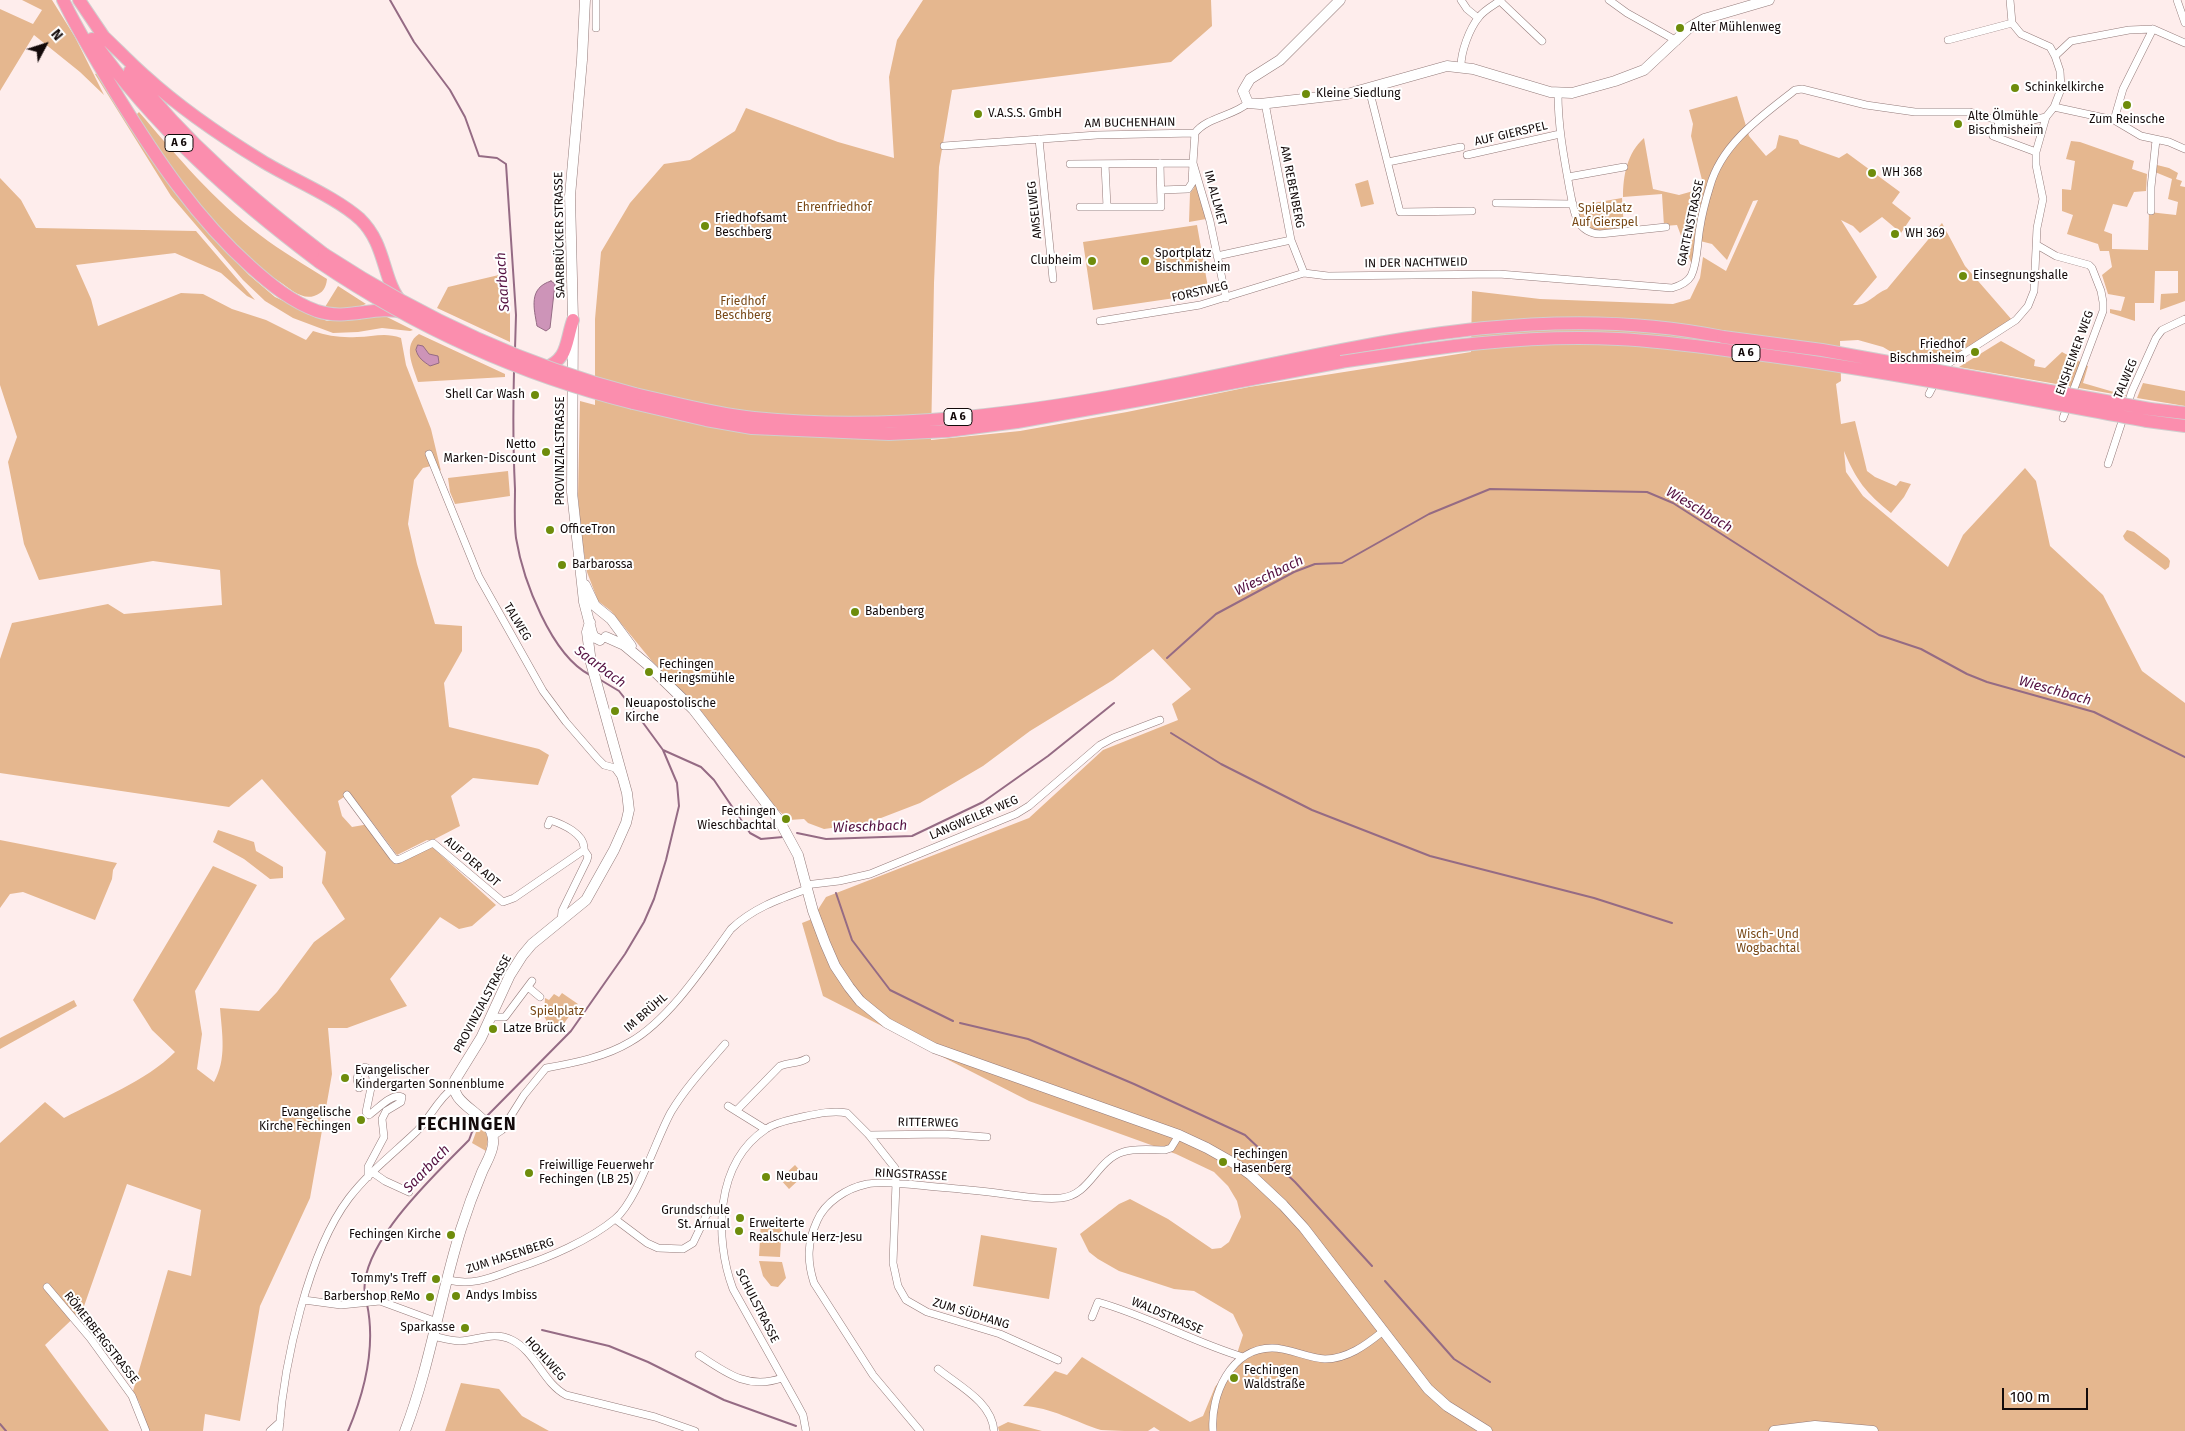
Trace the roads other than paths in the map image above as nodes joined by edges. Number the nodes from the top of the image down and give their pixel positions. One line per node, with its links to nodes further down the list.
1 (64, 0): 59 (highway, A 6); 66 (highway)
2 (78, 0): 17 (highway, A 6)
3 (585, 0): 13 (main road, SAARBRÜCKER STRASSE)
4 (596, 0): 13 (street, SAARBRÜCKER STRASSE)
5 (1340, 0): 26 (main road)
6 (1461, 0): 12 (street)
7 (1500, 0): 12 (street); 20 (street)
8 (1610, 0): 18 (street)
9 (1766, 0): 18 (main road)
10 (2010, 0): 14 (street)
11 (2177, 0): 15 (street)
12 (1478, 18): 23 (street)
13 (592, 23): 68 (main road, SAARBRÜCKER STRASSE)
14 (2012, 23): 19 (street); 22 (street)
15 (2185, 23)
16 (2153, 28): 21 (street); 22 (street); 30 (street)
17 (102, 34): 59 (highway, A 6); 60 (highway, A 6)
18 (1677, 40): 25 (main road)
19 (1948, 40)
20 (1542, 41)
21 (2185, 43)
22 (2055, 56): 28 (street)
23 (1461, 66): 24 (main road); 25 (main road)
24 (1369, 89): 27 (main road); 41 (street)
25 (1558, 93): 33 (street, AUF GIERSPEL)
26 (1248, 103): 27 (main road); 32 (street)
27 (1265, 103): 56 (street, AM REBENBERG)
28 (2054, 107): 29 (street); 30 (street)
29 (2046, 117): 31 (street, GARTENSTRASSE); 39 (street)
30 (2114, 120): 35 (street)
31 (2000, 122): 39 (street); 62 (street, GARTENSTRASSE)
32 (1195, 133): 34 (street, AM BUCHENHAIN); 43 (street, IM ALLMET)
33 (1560, 134): 40 (street, AUF GIERSPEL); 47 (street, AUF GIERSPEL)
34 (1039, 140): 36 (street, AM BUCHENHAIN); 63 (street, AMSELWEG)
35 (2156, 140): 38 (street); 54 (street)
36 (944, 146)
37 (1461, 147): 41 (street)
38 (2185, 149)
39 (2036, 152): 57 (street)
40 (1468, 155)
41 (1388, 162): 53 (street)
42 (1160, 163): 43 (street); 45 (street); 48 (street)
43 (1193, 163): 48 (street); 58 (street, IM ALLMET)
44 (1070, 164): 45 (street)
45 (1105, 164): 52 (street)
46 (1624, 167): 47 (street)
47 (1568, 178): 50 (street, AUF GIERSPEL)
48 (1162, 190): 52 (street)
49 (1496, 203): 50 (street)
50 (1573, 204): 55 (street, AUF GIERSPEL)
51 (1080, 207): 52 (street)
52 (1107, 207)
53 (1472, 211)
54 (2151, 211)
55 (1666, 228)
56 (1291, 240): 58 (street); 61 (street, AM REBENBERG)
57 (2036, 245): 73 (street); 76 (street, ENSHEIMER WEG)
58 (1217, 256): 64 (street, IM ALLMET)
59 (322, 258): 70 (highway, A 6, bridge)
60 (384, 261): 65 (highway, A 6); 66 (highway, A 6)
61 (1304, 273): 62 (street, IN DER NACHTWEID); 64 (street, FORSTWEG)
62 (1530, 277)
63 (1053, 279)
64 (1226, 298): 69 (street, FORSTWEG)
65 (414, 314): 66 (highway); 71 (highway, A 6, bridge)
66 (355, 315)
67 (2185, 319): 79 (street, TALWEG)
68 (573, 320): 71 (highway); 72 (main road, SAARBRÜCKER STRASSE)
69 (1100, 321)
70 (1280, 368): 75 (highway, A 6, bridge); 75 (highway, A 6, bridge)
71 (537, 369): 72 (highway, A 6)
72 (573, 383): 80 (main road, PROVINZIALSTRASSE)
73 (1929, 394)
74 (2185, 413): 75 (highway, A 6)
75 (2148, 415): 77 (highway, A 6)
76 (2063, 418)
77 (2185, 426)
78 (429, 454): 88 (street, TALWEG)
79 (2108, 464)
80 (581, 573): 81 (main road, PROVINZIALSTRASSE); 82 (main road, PROVINZIALSTRASSE)
81 (585, 584): 82 (main road, PROVINZIALSTRASSE); 84 (main road)
82 (594, 620): 83 (main road); 83 (main road); 85 (main road, PROVINZIALSTRASSE)
83 (605, 636): 84 (main road); 85 (main road); 86 (main road)
84 (631, 646): 86 (main road)
85 (592, 665): 88 (main road, PROVINZIALSTRASSE)
86 (648, 665): 92 (main road)
87 (1160, 720): 92 (street, LANGWEILER WEG)
88 (622, 777): 93 (main road, PROVINZIALSTRASSE)
89 (347, 795): 91 (street, AUF DER ADT)
90 (548, 825): 91 (street)
91 (584, 850): 93 (street)
92 (806, 887): 104 (main road); 105 (street, IM BRÜHL)
93 (561, 921): 95 (main road, PROVINZIALSTRASSE)
94 (540, 996): 95 (street)
95 (492, 1016): 99 (main road, PROVINZIALSTRASSE)
96 (725, 1044): 111 (street)
97 (806, 1059): 101 (street)
98 (359, 1088): 107 (street)
99 (453, 1088): 105 (main road); 107 (street)
100 (728, 1106): 101 (street)
101 (736, 1111): 102 (street)
102 (765, 1129): 103 (street, SCHULSTRASSE); 110 (street, SCHULSTRASSE)
103 (869, 1135): 106 (street, RITTERWEG); 108 (street, SCHULSTRASSE)
104 (1179, 1135): 108 (street, RINGSTRASSE); 117 (main road)
105 (493, 1136): 112 (main road)
106 (987, 1137)
107 (370, 1174): 109 (street); 114 (street)
108 (896, 1183): 121 (street, ZUM SÜDHANG); 131 (street, RINGSTRASSE)
109 (408, 1192)
110 (721, 1212): 111 (street); 123 (street, SCHULSTRASSE)
111 (615, 1219): 112 (street, ZUM HASENBERG)
112 (448, 1280): 116 (main road)
113 (47, 1287): 125 (street, RÖMERBERGSTRASSE)
114 (304, 1300): 116 (street); 124 (street)
115 (1092, 1317): 120 (street, WALDSTRASSE)
116 (437, 1322): 118 (main road)
117 (1382, 1332): 120 (street); 134 (main road)
118 (433, 1336): 128 (main road); 129 (street, HOHLWEG)
119 (698, 1355): 123 (street)
120 (1243, 1357): 133 (street)
121 (1058, 1360)
122 (938, 1369): 132 (street)
123 (782, 1378): 130 (street, SCHULSTRASSE)
124 (280, 1422): 126 (street); 127 (street)
125 (146, 1431)
126 (270, 1431)
127 (279, 1431)
128 (405, 1431)
129 (695, 1431)
130 (806, 1431)
131 (920, 1431)
132 (994, 1431)
133 (1213, 1431)
134 (1487, 1431)
135 (1774, 1431): 136 (main road)
136 (1874, 1431)

